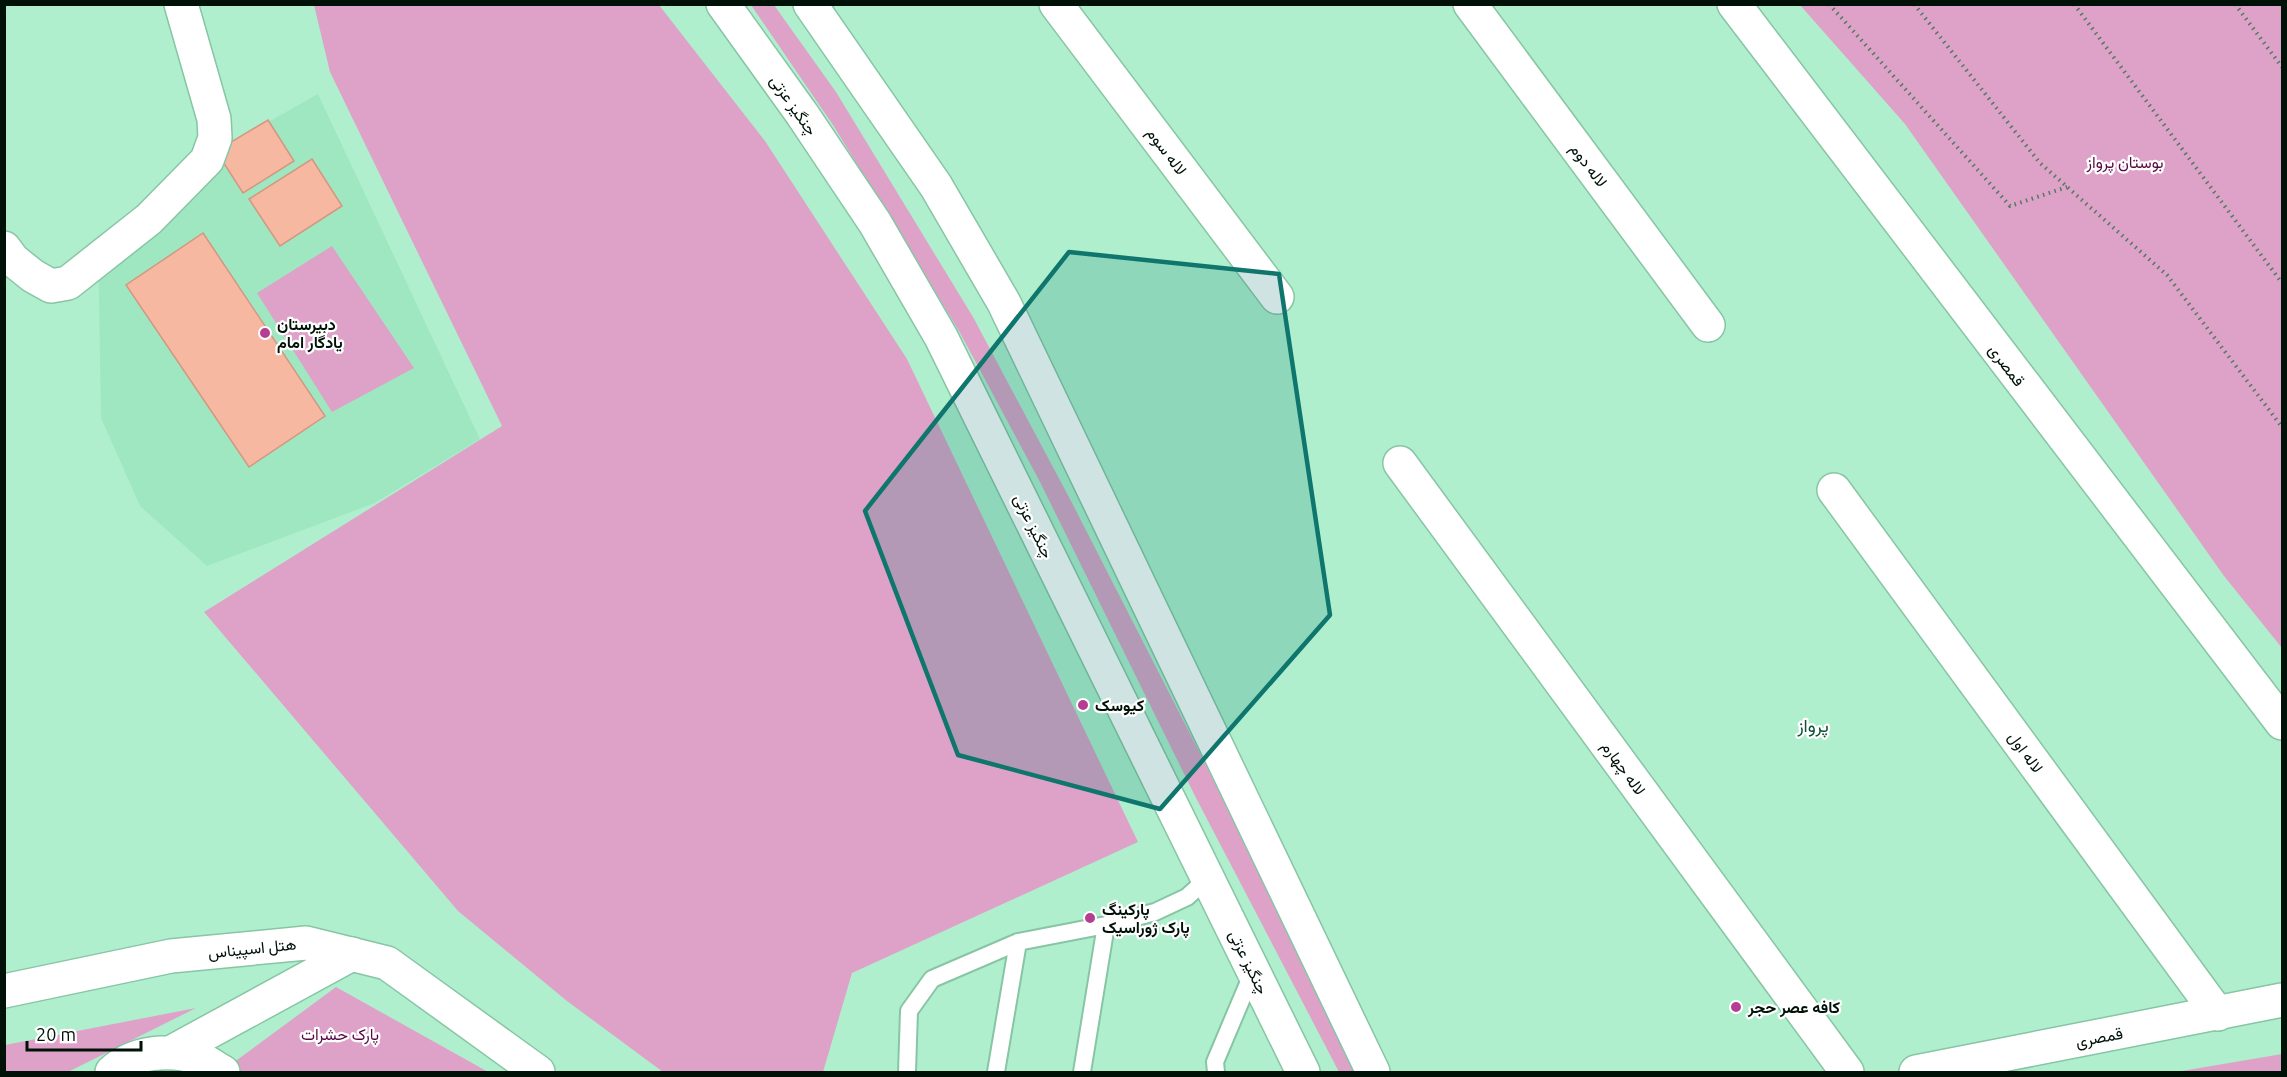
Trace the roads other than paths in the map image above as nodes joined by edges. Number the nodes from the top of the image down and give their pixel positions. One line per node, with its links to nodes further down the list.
1 (181, 4): 7 (street)
2 (723, 4): 13 (street, چنگیز عزتی)
3 (810, 4): 30 (street)
4 (1056, 4): 8 (street, لاله سوم)
5 (1470, 4): 9 (street, لاله دوم)
6 (1734, 4): 12 (street, قمصری)
7 (4, 248)
8 (1277, 297)
9 (1708, 325)
10 (1400, 463): 31 (street, لاله چهارم)
11 (1834, 490): 20 (street, لاله اول)
12 (2283, 723)
13 (1208, 878): 14 (lane); 17 (street, چنگیز عزتی)
14 (1106, 925): 15 (lane); 27 (lane)
15 (1018, 942): 25 (lane); 26 (lane)
16 (352, 954): 18 (street, هتل اسپیناس); 21 (street); 24 (street, هتل اسپیناس)
17 (1254, 971): 28 (lane); 29 (street, چنگیز عزتی)
18 (4, 990)
19 (2283, 1000): 20 (street, قمصری)
20 (2218, 1014): 32 (street, قمصری)
21 (172, 1052): 22 (street); 23 (street)
22 (111, 1072)
23 (223, 1072)
24 (538, 1072)
25 (907, 1072)
26 (996, 1072)
27 (1082, 1072)
28 (1215, 1072)
29 (1303, 1072)
30 (1373, 1072)
31 (1847, 1072)
32 (1916, 1072)

